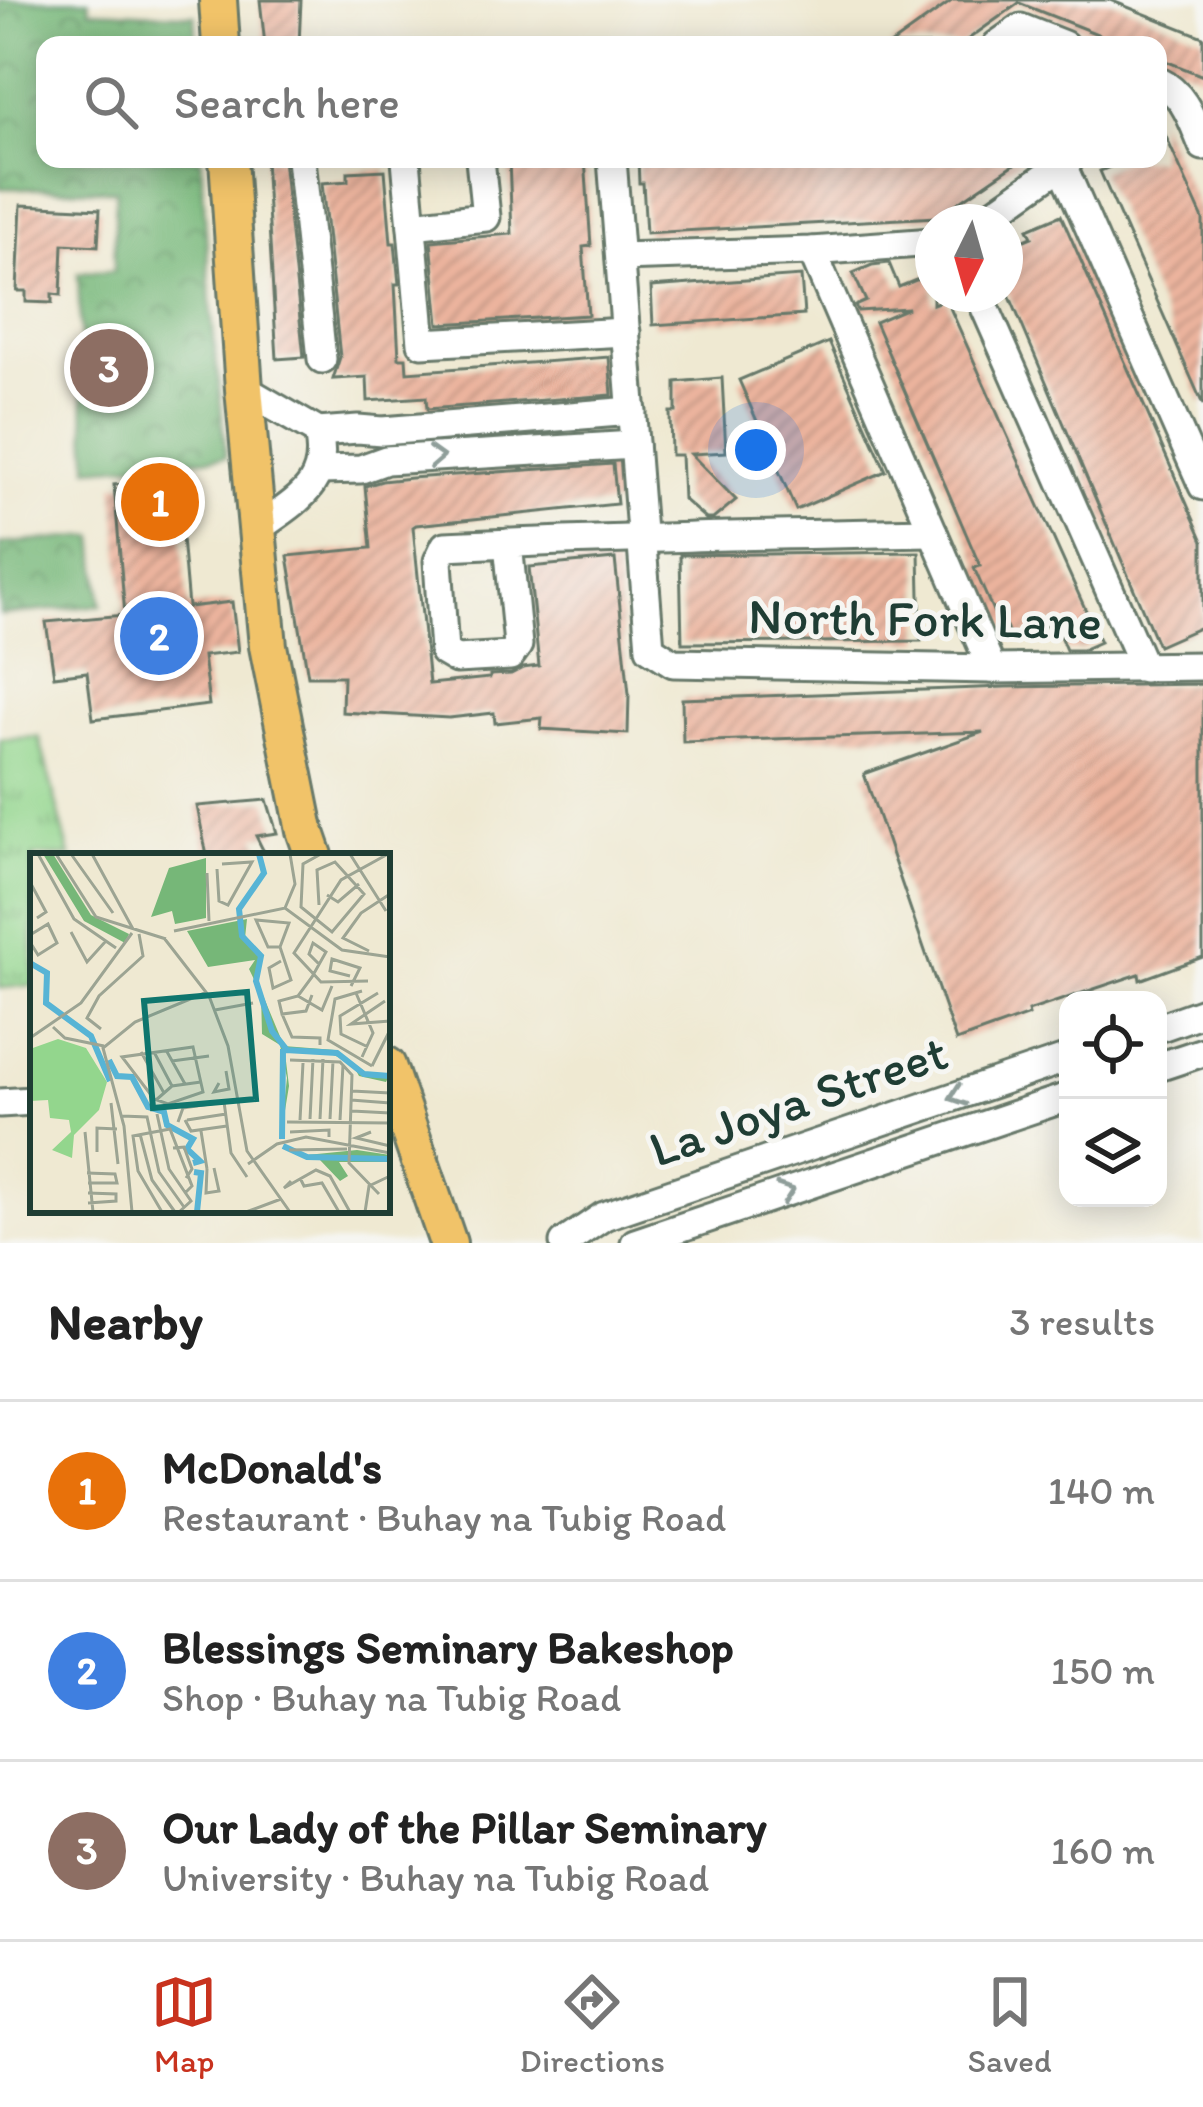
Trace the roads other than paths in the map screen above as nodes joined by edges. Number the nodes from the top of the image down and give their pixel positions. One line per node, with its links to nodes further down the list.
1 (218, 0): 2 (main road)
2 (220, 36)
3 (1010, 36): 4 (street)
4 (1041, 36)
5 (1167, 90): 6 (street)
6 (1203, 146)
7 (229, 168): 22 (main road)
8 (303, 168): 21 (street)
9 (407, 168): 15 (street)
10 (481, 168): 15 (street)
11 (613, 168): 18 (street)
12 (1058, 168): 14 (street)
13 (1069, 168): 27 (street)
14 (1006, 204)
15 (412, 225): 20 (street)
16 (915, 243): 17 (street)
17 (812, 251): 18 (street); 29 (street)
18 (620, 257): 20 (street)
19 (987, 312): 33 (street)
20 (626, 332): 23 (street)
21 (322, 359)
22 (244, 389): 24 (street); 28 (main road)
23 (632, 411): 24 (street); 25 (street)
24 (318, 432): 26 (street)
25 (634, 445): 26 (street, one-way to 25); 30 (street)
26 (320, 470): 28 (street)
27 (1203, 486)
28 (256, 530): 35 (main road)
29 (933, 532): 30 (street); 34 (street)
30 (641, 538): 31 (street); 34 (street, North Fork Lane)
31 (508, 543): 31 (street)
32 (1203, 666): 33 (street, North Fork Lane)
33 (1144, 668): 34 (street, North Fork Lane)
34 (992, 669)
35 (313, 853)
36 (1203, 1012): 37 (street)
37 (1167, 1025)
38 (1203, 1052): 40 (street)
39 (1059, 1061): 46 (street, La Joya Street, one-way to 46)
40 (1167, 1064)
41 (390, 1079): 45 (main road)
42 (1062, 1099): 47 (street, La Joya Street, one-way to 42)
43 (30, 1101): 44 (street)
44 (0, 1103)
45 (448, 1243)
46 (564, 1243)
47 (635, 1243)

